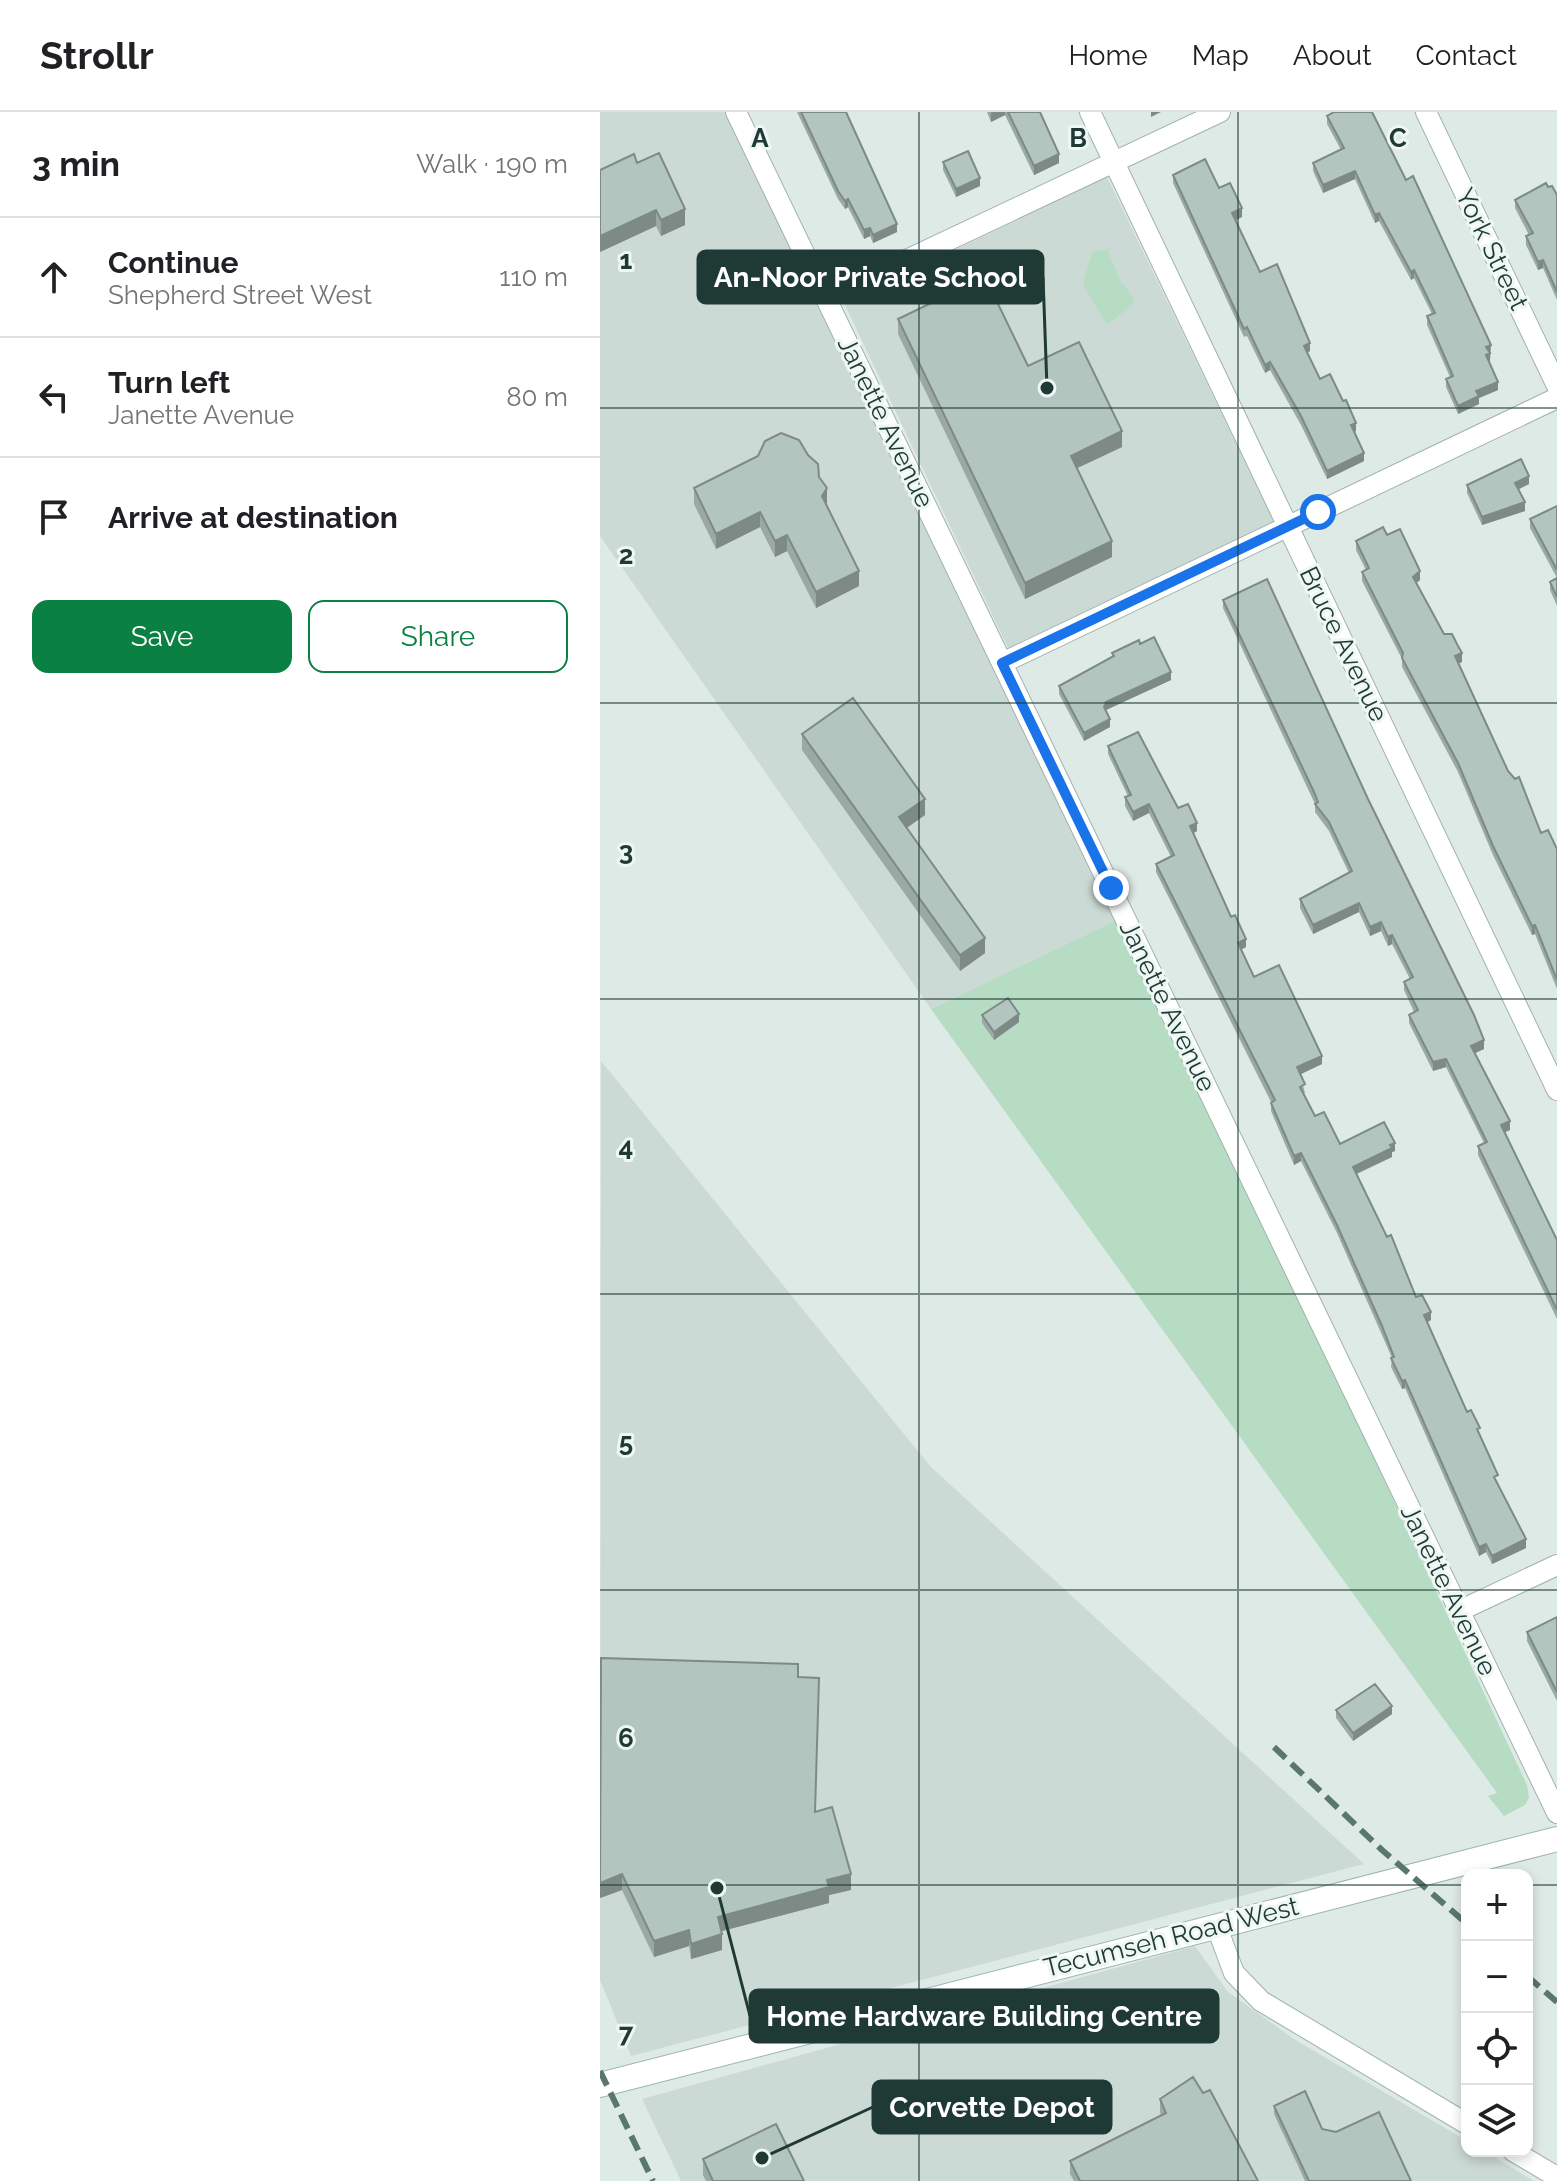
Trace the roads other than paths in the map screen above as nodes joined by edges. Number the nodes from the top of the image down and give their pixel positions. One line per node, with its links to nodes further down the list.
1 (736, 112): 6 (street, Janette Avenue)
2 (1090, 112): 5 (street, Bruce Avenue)
3 (1220, 112): 5 (street)
4 (1426, 112): 7 (street, York Street)
5 (1114, 162): 6 (street); 9 (street, Bruce Avenue)
6 (826, 298): 10 (street, Janette Avenue)
7 (1557, 386)
8 (1557, 398): 9 (street)
9 (1288, 526): 10 (street); 11 (street, Bruce Avenue)
10 (1002, 663): 13 (street, Janette Avenue)
11 (1557, 1090)
12 (1557, 1565): 13 (street)
13 (1459, 1611): 14 (street, Janette Avenue)
14 (1557, 1813)
15 (1557, 1839): 16 (main road, Tecumseh Road West)
16 (1216, 1925): 17 (main road, Tecumseh Road West); 18 (street)
17 (600, 2085)
18 (1461, 2120)
19 (1523, 2157): 20 (street)
20 (1557, 2177)

